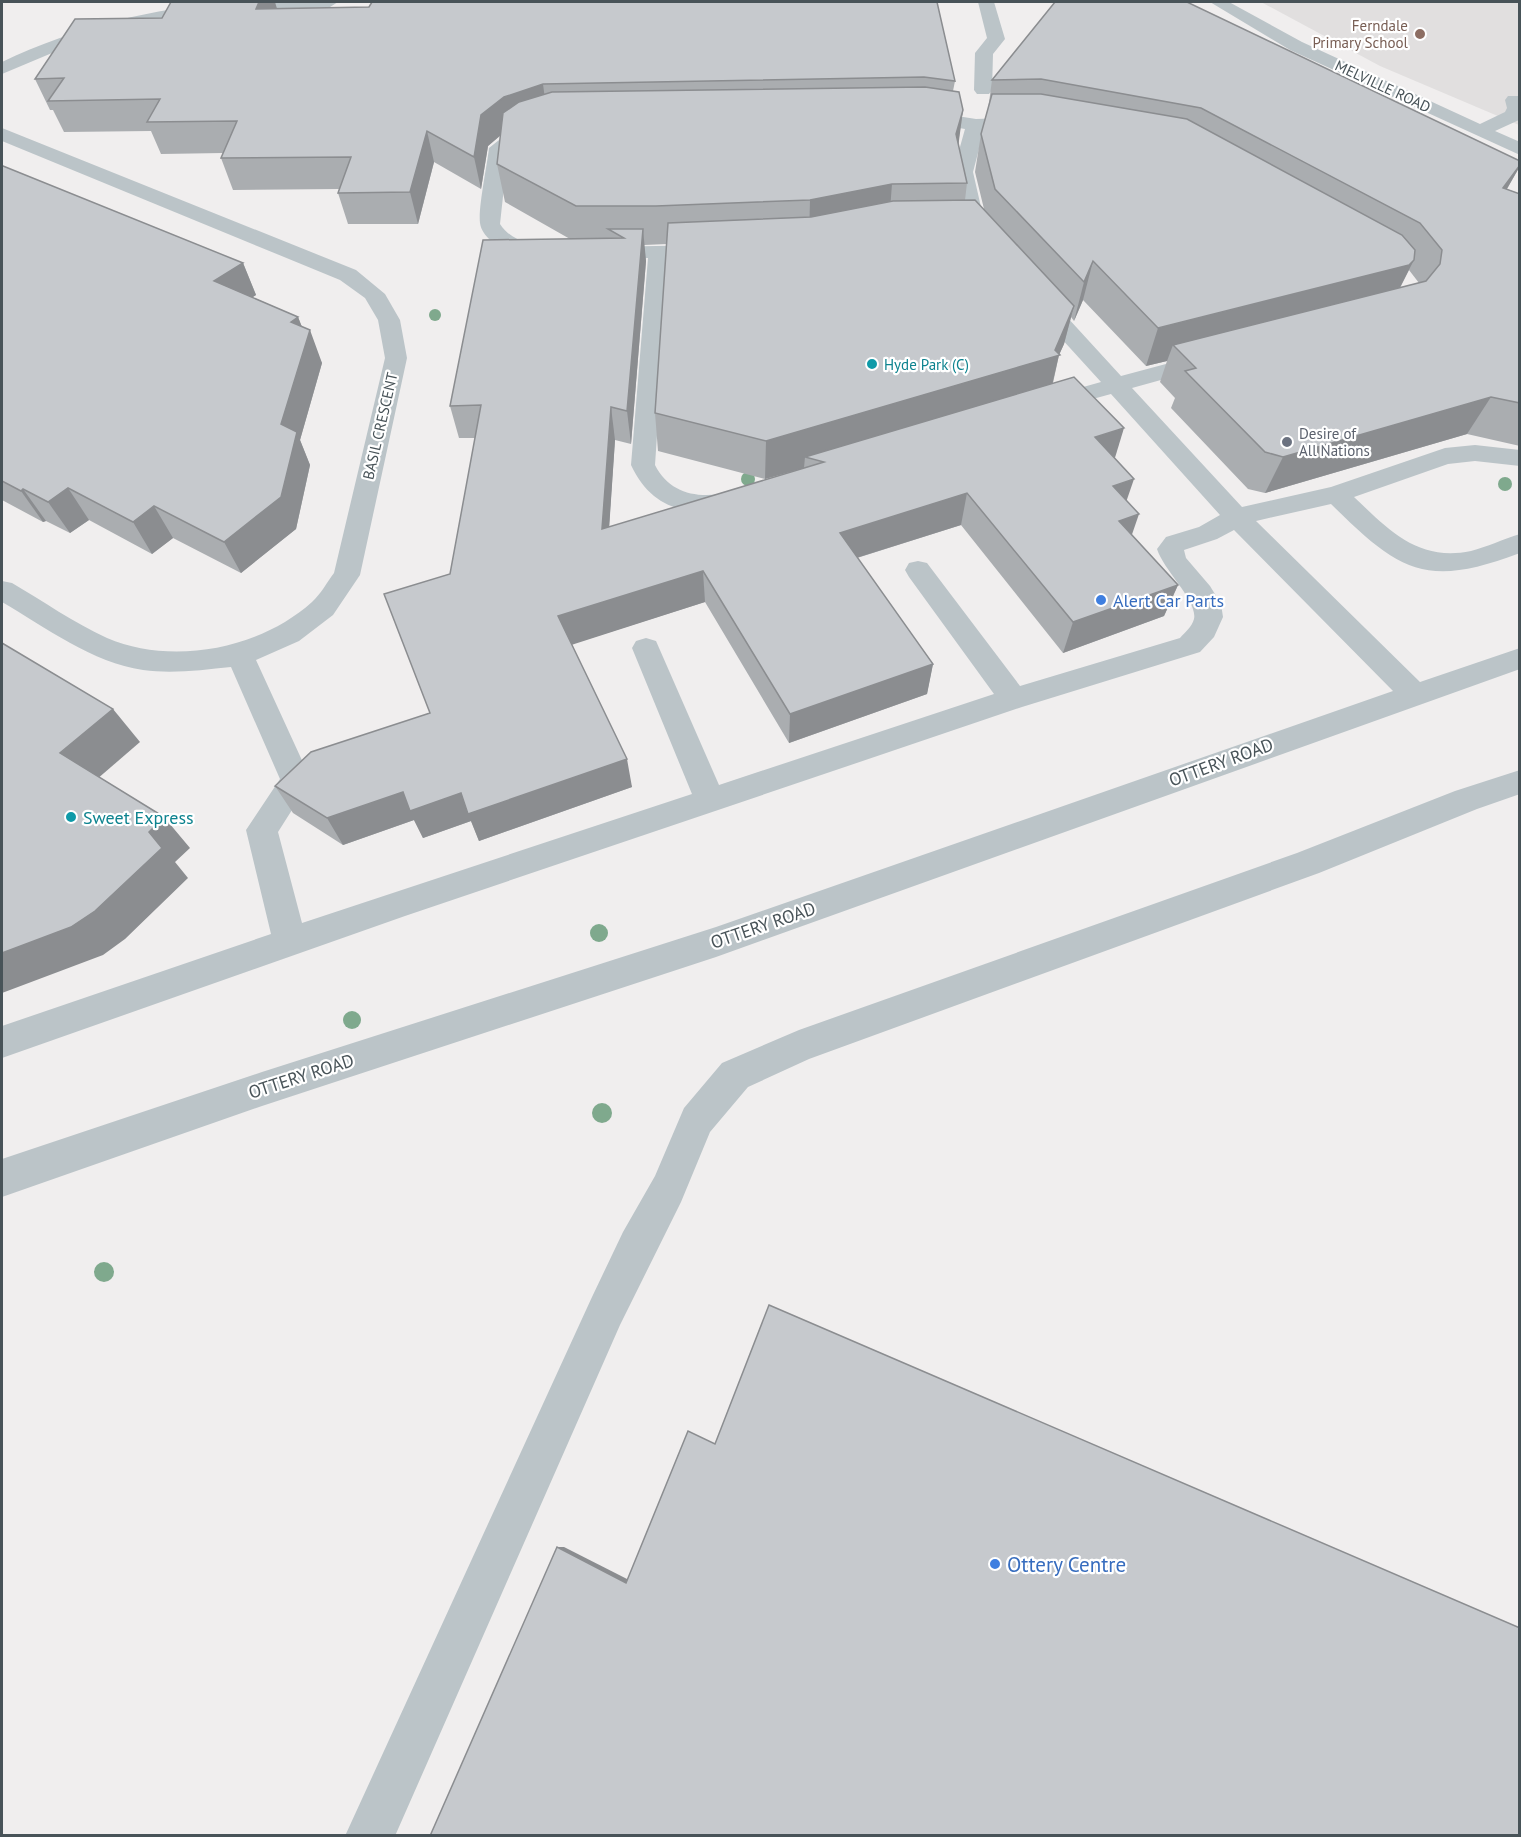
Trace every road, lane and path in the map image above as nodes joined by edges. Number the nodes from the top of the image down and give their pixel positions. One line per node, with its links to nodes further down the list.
1 (330, 2): 4 (street)
2 (986, 2): 5 (street)
3 (1218, 2): 11 (street, MELVILLE ROAD)
4 (2, 69)
5 (982, 90)
6 (1514, 100): 11 (street)
7 (897, 116): 8 (street)
8 (976, 125): 9 (street); 18 (street)
9 (1045, 125)
10 (536, 126): 15 (street)
11 (1479, 131): 13 (street, MELVILLE ROAD)
12 (2, 134): 31 (street, BASIL CRESCENT)
13 (1520, 149)
14 (728, 250): 17 (street)
15 (560, 253)
16 (582, 253): 17 (street)
17 (659, 253): 24 (street)
18 (999, 256)
19 (1022, 282): 21 (street)
20 (1228, 355): 21 (street)
21 (1115, 384): 22 (street); 26 (street)
22 (1024, 412)
23 (1520, 458): 25 (street)
24 (752, 494)
25 (1336, 494): 26 (street); 27 (street)
26 (1236, 518): 33 (street); 34 (street)
27 (1520, 543)
28 (918, 570): 34 (street)
29 (2, 590): 31 (street, BASIL CRESCENT)
30 (646, 648): 36 (street)
31 (240, 655): 37 (street)
32 (1520, 658): 33 (street, OTTERY ROAD)
33 (1414, 694): 39 (street, OTTERY ROAD)
34 (1014, 699): 36 (street)
35 (1520, 782): 40 (street)
36 (711, 802): 37 (street)
37 (290, 943): 38 (street)
38 (2, 1042)
39 (2, 1178)
40 (370, 1836)

